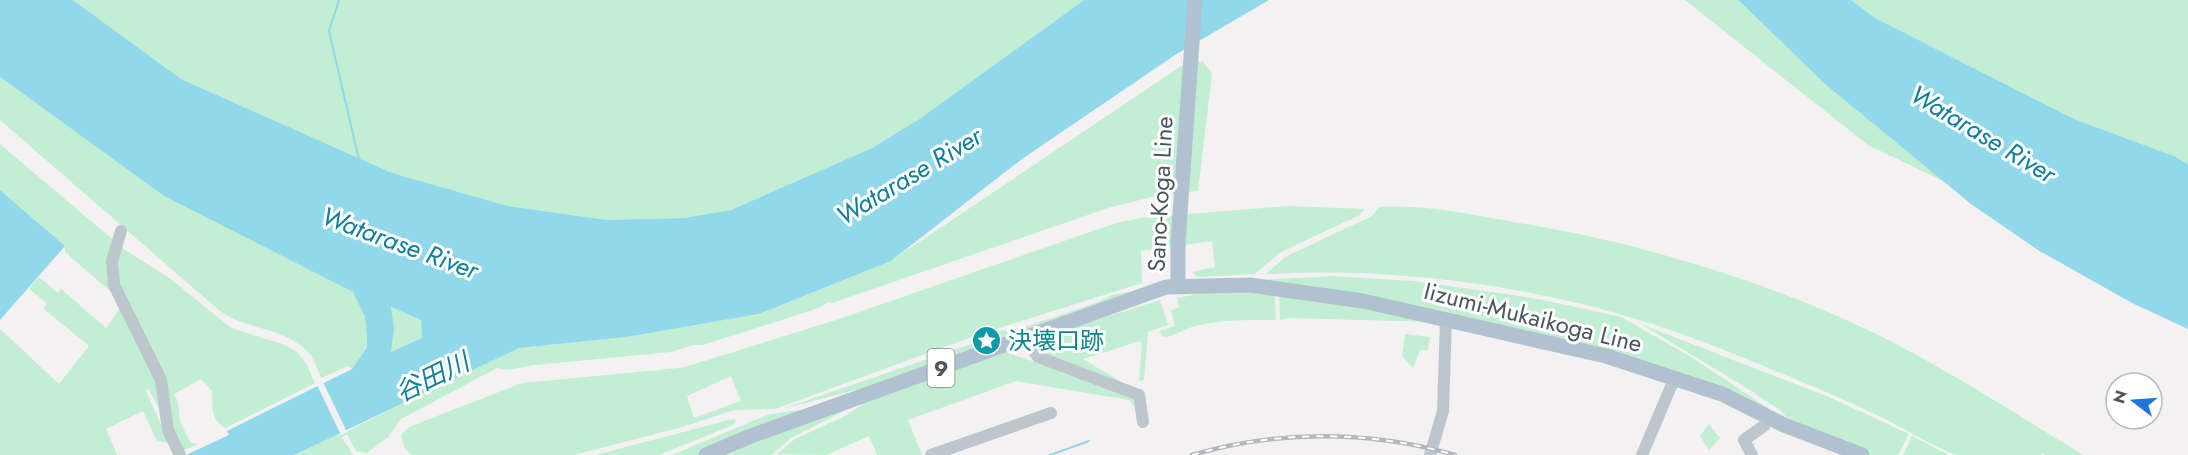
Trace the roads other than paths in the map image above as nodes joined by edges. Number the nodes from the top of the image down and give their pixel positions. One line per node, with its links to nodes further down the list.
1 (1195, 0): 3 (main road, Sano-Koga Line)
2 (121, 231): 10 (street)
3 (1178, 279): 4 (main road, Iizumi-Mukaikoga Line); 5 (main road, Sano-Koga Line / 9)
4 (1446, 319): 6 (main road, Iizumi-Mukaikoga Line); 13 (street)
5 (1024, 338): 9 (street); 11 (main road, Sano-Koga Line / 9)
6 (1675, 377): 8 (main road, Iizumi-Mukaikoga Line); 14 (street)
7 (1050, 413): 12 (street)
8 (1768, 417): 15 (street); 16 (main road, Iizumi-Mukaikoga Line)
9 (1143, 422)
10 (180, 455)
11 (706, 455)
12 (931, 455)
13 (1430, 455)
14 (1642, 455)
15 (1752, 455)
16 (1862, 455)

